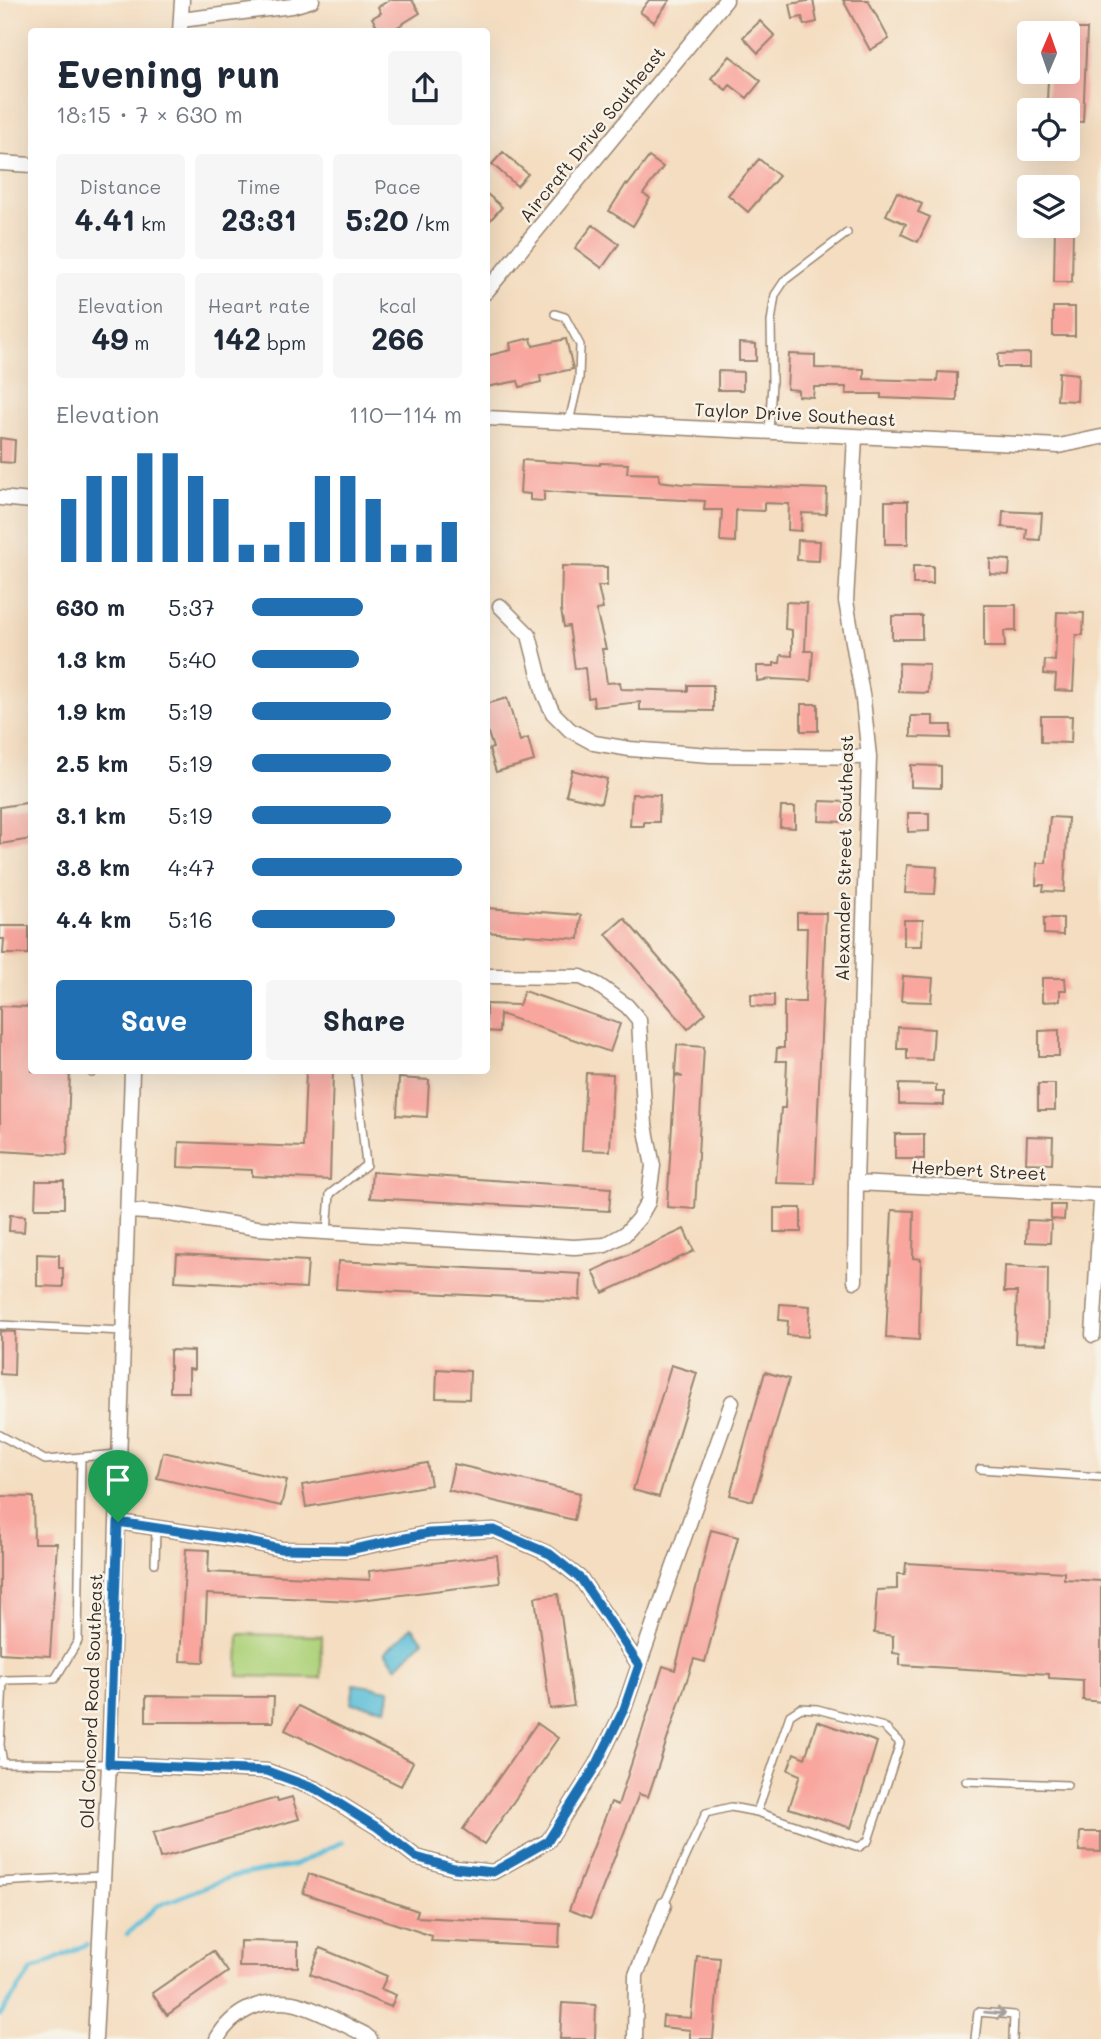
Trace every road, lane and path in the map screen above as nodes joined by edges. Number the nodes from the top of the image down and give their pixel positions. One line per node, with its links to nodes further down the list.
1 (182, 0): 4 (street)
2 (312, 0): 4 (street)
3 (726, 0): 8 (street, Aircraft Drive Southeast)
4 (181, 26)
5 (0, 163): 6 (street)
6 (28, 165)
7 (847, 233): 12 (lane)
8 (490, 287)
9 (555, 314): 11 (lane)
10 (490, 418): 11 (street, Taylor Drive Southeast)
11 (569, 422): 12 (street, Taylor Drive Southeast)
12 (768, 432): 13 (street, Taylor Drive Southeast)
13 (855, 437): 14 (street, Taylor Drive Southeast); 18 (street, Alexander Street Southeast)
14 (1101, 437)
15 (0, 498): 16 (street)
16 (28, 501)
17 (500, 606): 18 (street)
18 (869, 757): 22 (street, Alexander Street Southeast)
19 (490, 976): 26 (street)
20 (132, 1074): 25 (street, Old Concord Road Southeast)
21 (356, 1074): 26 (lane)
22 (856, 1183): 23 (street, Herbert Street); 27 (street, Alexander Street Southeast)
23 (1101, 1195)
24 (1101, 1201): 30 (street)
25 (128, 1211): 26 (street); 29 (street, Old Concord Road Southeast)
26 (327, 1232)
27 (855, 1281)
28 (0, 1325): 29 (lane)
29 (124, 1331): 33 (street, Old Concord Road Southeast)
30 (1093, 1335)
31 (732, 1402): 40 (street)
32 (0, 1435): 34 (lane)
33 (120, 1454): 34 (lane); 37 (street, Old Concord Road Southeast)
34 (82, 1457): 41 (lane)
35 (980, 1469): 36 (lane)
36 (1101, 1477)
37 (118, 1522): 38 (street); 42 (street, Old Concord Road Southeast)
38 (156, 1528): 39 (lane); 40 (street)
39 (155, 1563)
40 (639, 1665): 42 (street)
41 (2, 1763): 42 (lane)
42 (109, 1764): 46 (street, Old Concord Road Southeast)
43 (966, 1781): 44 (lane)
44 (1066, 1785)
45 (757, 1812): 45 (lane); 48 (lane)
46 (103, 1876): 47 (lane); 49 (street, Old Concord Road Southeast)
47 (0, 1882)
48 (664, 1905): 52 (street)
49 (94, 2039)
50 (217, 2039): 51 (street)
51 (370, 2039)
52 (635, 2039)
53 (975, 2039): 54 (lane, one-way to 54)
54 (1013, 2039)

